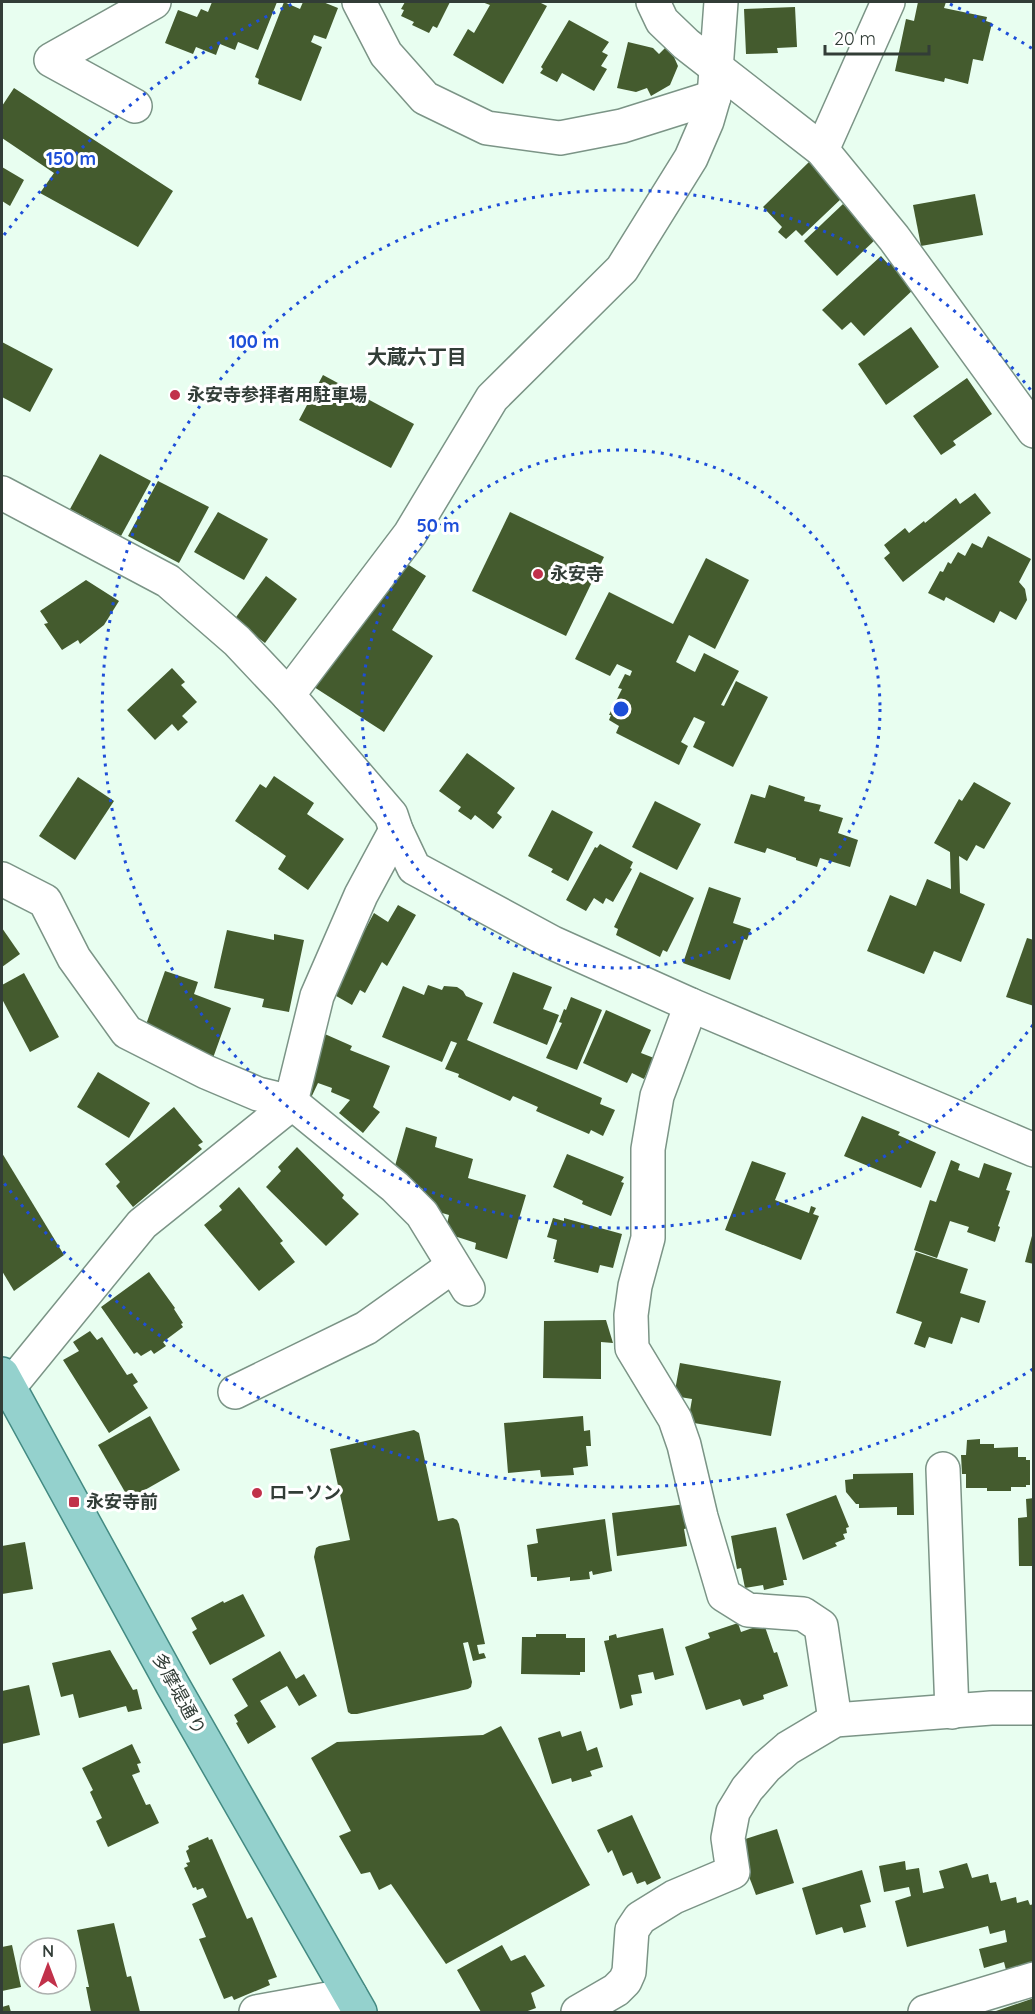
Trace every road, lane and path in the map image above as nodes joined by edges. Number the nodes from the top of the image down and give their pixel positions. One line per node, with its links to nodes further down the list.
1 (154, 2): 7 (street)
2 (359, 2): 6 (street)
3 (653, 2): 6 (street)
4 (721, 2): 6 (street)
5 (888, 2): 8 (street)
6 (716, 82): 8 (street); 11 (street)
7 (135, 106)
8 (822, 150): 9 (street)
9 (1034, 431)
10 (2, 493): 11 (street)
11 (288, 695): 12 (street)
12 (396, 831): 14 (street); 15 (street)
13 (2, 879): 15 (street)
14 (691, 1005): 16 (street); 22 (street)
15 (291, 1102): 17 (street); 18 (street)
16 (1034, 1150)
17 (4, 1384): 24 (main road, 多摩堤通り)
18 (234, 1392)
19 (943, 1469): 21 (street)
20 (1034, 1708): 21 (street)
21 (952, 1712): 22 (street)
22 (835, 1720): 26 (street)
23 (1034, 1979): 27 (street)
24 (355, 2004): 25 (street)
25 (256, 2013)
26 (578, 2013)
27 (925, 2013)

